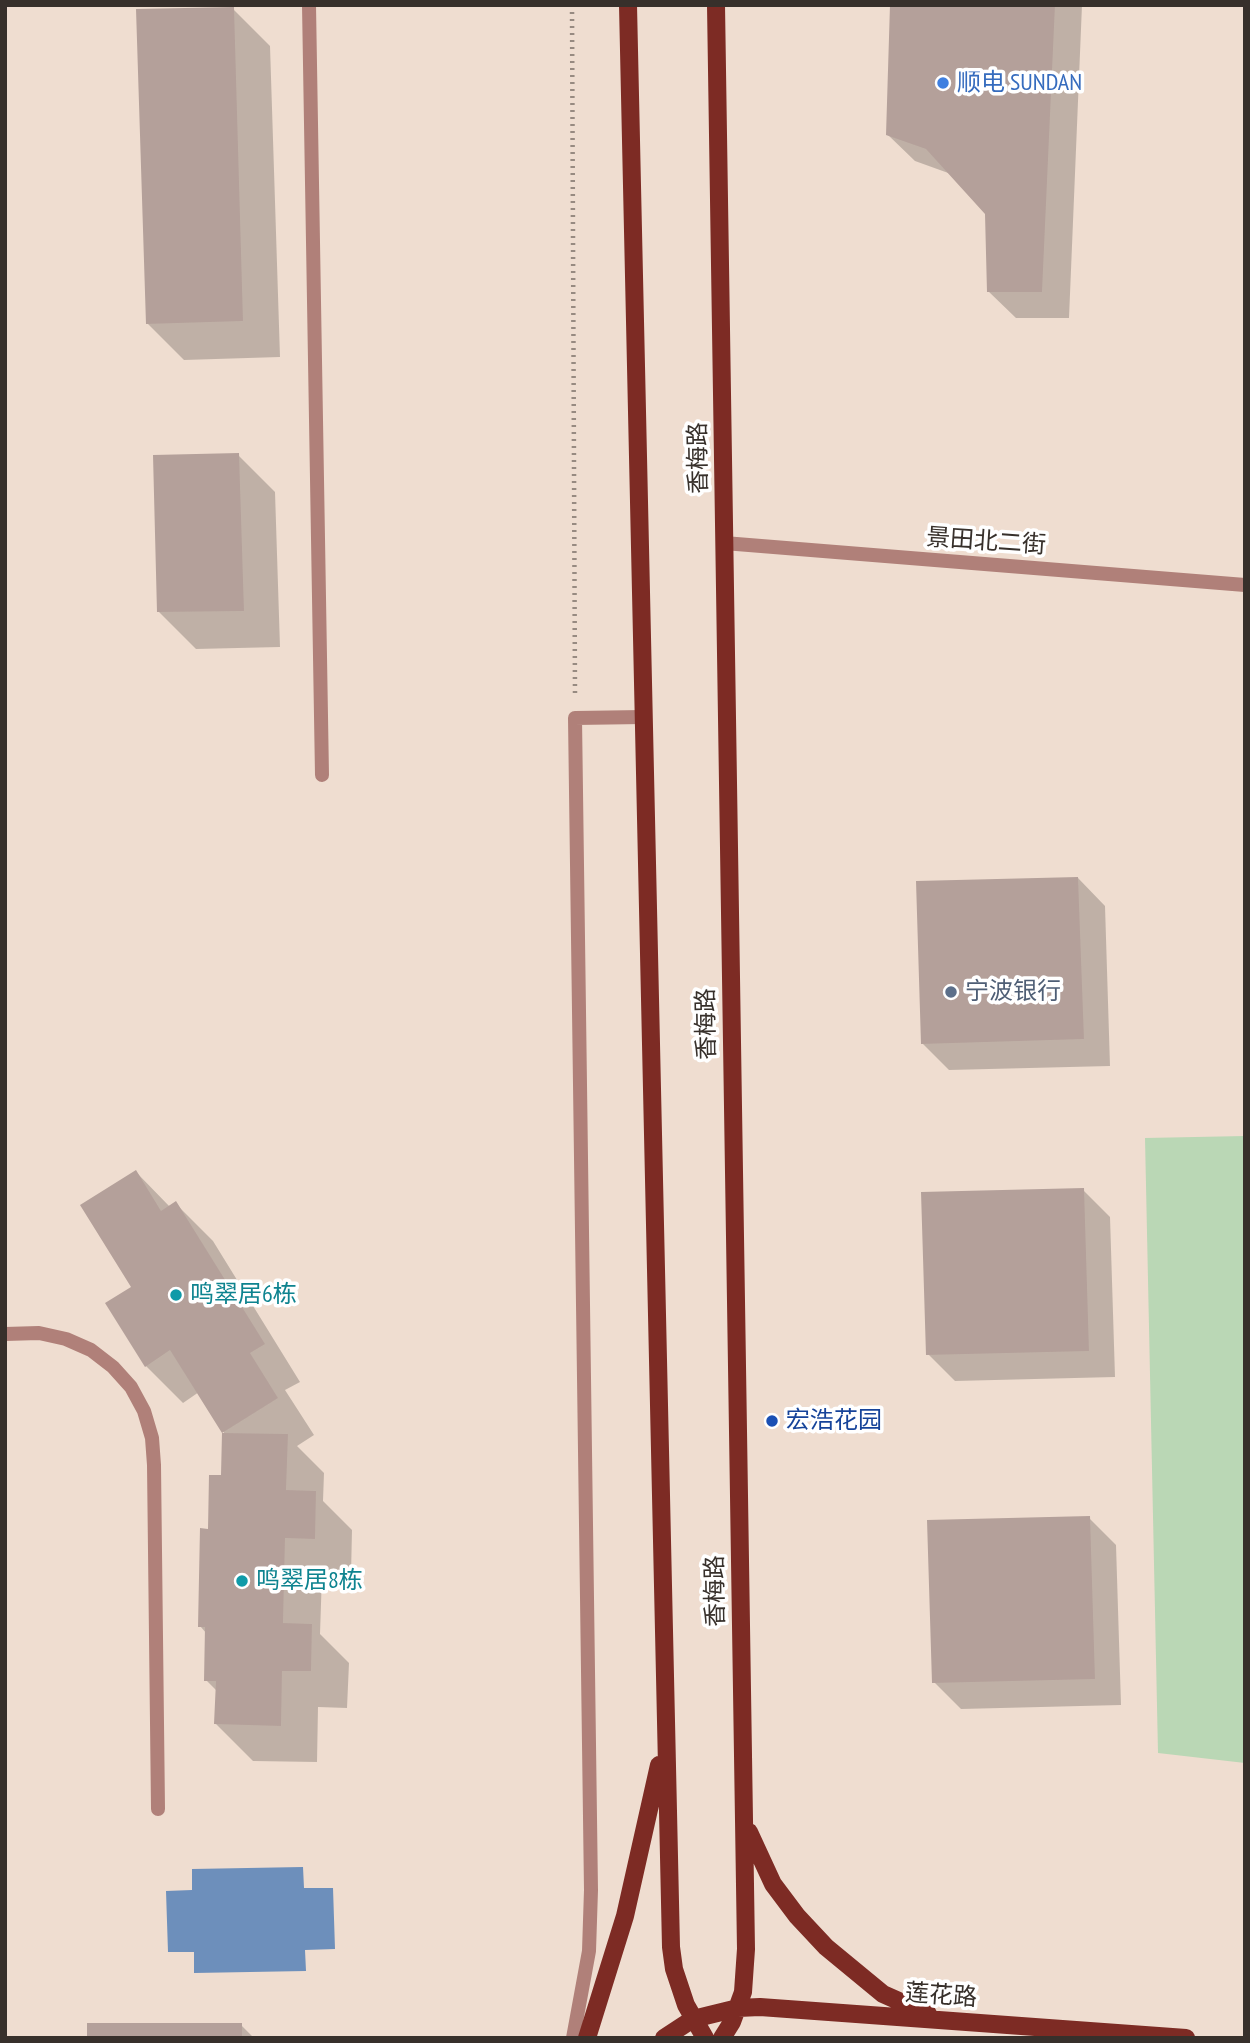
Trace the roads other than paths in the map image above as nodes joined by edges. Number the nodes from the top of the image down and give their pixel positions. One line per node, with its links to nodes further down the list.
1 (309, 5): 7 (street)
2 (628, 5): 6 (main road)
3 (716, 5): 4 (main road, 香梅路)
4 (724, 543): 5 (street, 景田北二街); 11 (main road, 香梅路)
5 (1245, 585)
6 (643, 717): 9 (main road); 15 (street)
7 (322, 775)
8 (5, 1334): 10 (street)
9 (666, 1720): 13 (main road); 16 (main road)
10 (158, 1809)
11 (744, 1814): 12 (main road, 香梅路); 14 (main road)
12 (738, 2008): 13 (main road, 莲花路); 14 (main road, 莲花路); 19 (main road, 香梅路)
13 (693, 2020): 17 (main road); 18 (main road)
14 (962, 2022): 20 (main road, 莲花路)
15 (573, 2038)
16 (587, 2038)
17 (664, 2038)
18 (705, 2038)
19 (722, 2038)
20 (1186, 2038)

